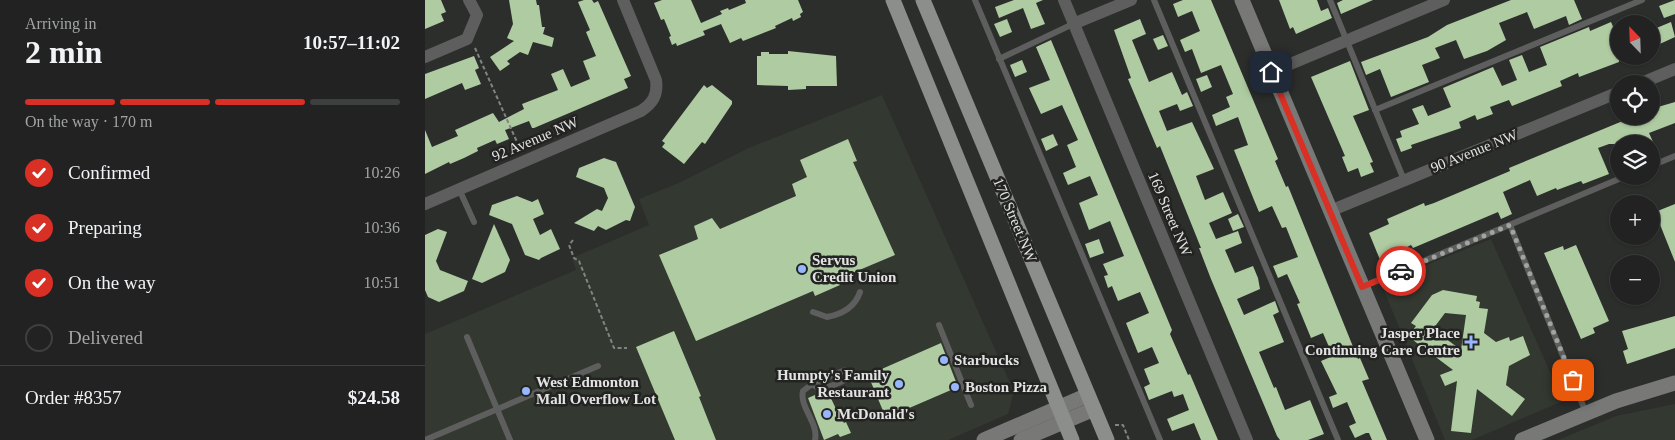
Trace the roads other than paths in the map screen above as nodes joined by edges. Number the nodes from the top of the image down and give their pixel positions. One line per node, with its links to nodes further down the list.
1 (469, 0): 16 (street)
2 (623, 0): 27 (street, 92 Avenue NW)
3 (893, 0): 46 (main road, 170 Street NW)
4 (923, 0): 42 (main road, 170 Street NW)
5 (975, 0): 17 (lane)
6 (1064, 0): 14 (street, 169 Street NW)
7 (1131, 0): 14 (street)
8 (1154, 0): 56 (lane)
9 (1242, 0): 19 (street)
10 (1330, 0): 15 (lane)
11 (1444, 0): 13 (street)
12 (1642, 0): 22 (lane)
13 (1414, 6): 15 (street)
14 (1073, 24): 17 (lane); 55 (street, 169 Street NW)
15 (1347, 40): 19 (street); 22 (lane)
16 (425, 57)
17 (999, 59): 54 (lane)
18 (1675, 69): 20 (street)
19 (1271, 72): 29 (street)
20 (1660, 75)
21 (1610, 96): 25 (street, 90 Avenue NW)
22 (1375, 110): 25 (lane)
23 (1675, 156): 24 (lane)
24 (1660, 162)
25 (1404, 180): 29 (street, 90 Avenue NW)
26 (1610, 183): 31 (lane)
27 (459, 189): 28 (street, 92 Avenue NW); 30 (lane)
28 (425, 204)
29 (1330, 211): 32 (street)
30 (474, 222)
31 (1510, 225): 32 (lane); 45 (lane)
32 (1362, 287): 57 (street)
33 (860, 292): 34 (lane)
34 (813, 312)
35 (939, 325): 43 (lane)
36 (467, 338): 44 (lane)
37 (598, 366): 44 (lane)
38 (845, 370): 40 (lane)
39 (849, 378): 40 (lane)
40 (812, 384): 49 (lane)
41 (1675, 384): 45 (street)
42 (1091, 402): 46 (street); 53 (main road, 170 Street NW)
43 (971, 405)
44 (497, 409): 47 (lane); 48 (lane)
45 (1586, 414): 58 (street)
46 (1061, 415): 50 (street); 51 (street); 52 (main road, 170 Street NW)
47 (425, 440)
48 (511, 440)
49 (815, 440)
50 (984, 440)
51 (1021, 440)
52 (1072, 440)
53 (1107, 440)
54 (1160, 440)
55 (1247, 440)
56 (1338, 440)
57 (1427, 440)
58 (1522, 440)

